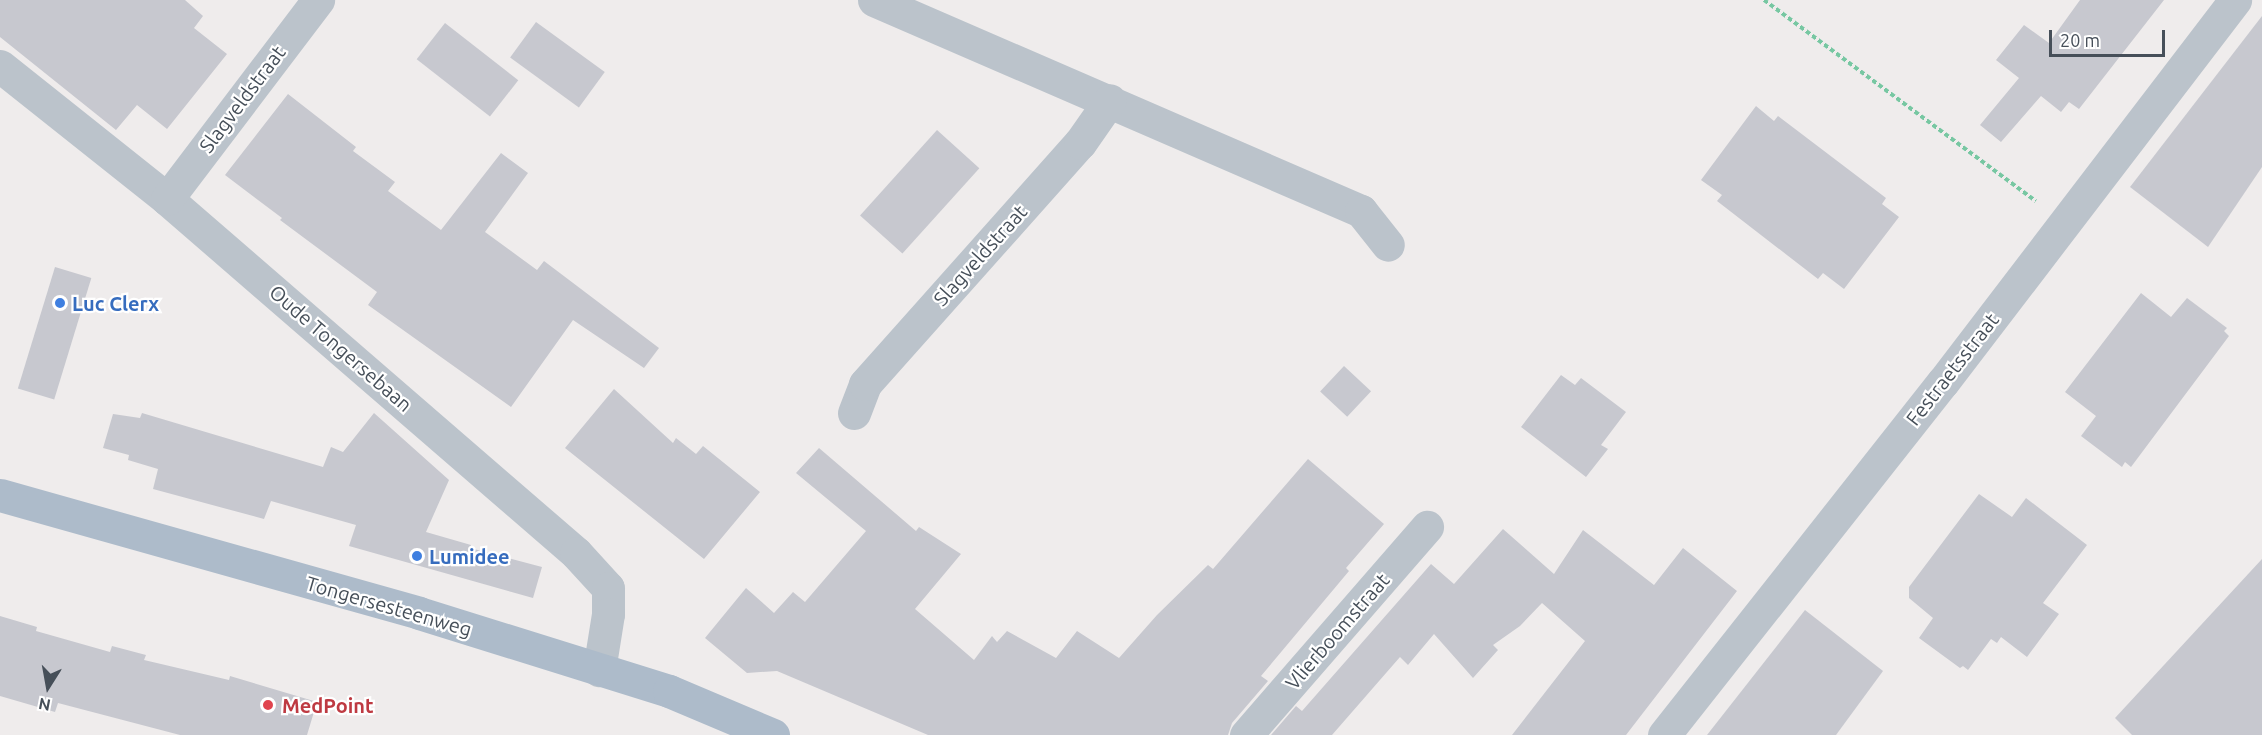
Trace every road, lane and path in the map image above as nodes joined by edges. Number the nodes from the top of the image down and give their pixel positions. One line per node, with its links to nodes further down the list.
1 (318, 0): 7 (street, Slagveldstraat)
2 (874, 0): 6 (street)
3 (1764, 0): 8 (path)
4 (2235, 0): 8 (street, Festraetsstraat)
5 (0, 66): 7 (street, Oude Tongersebaan)
6 (1110, 100): 9 (street); 10 (street, Slagveldstraat)
7 (167, 199): 13 (street, Oude Tongersebaan)
8 (2065, 222): 16 (street, Festraetsstraat)
9 (1388, 245)
10 (854, 413)
11 (0, 495): 13 (main road, Tongersesteenweg)
12 (1427, 527): 15 (street, Vlierboomstraat)
13 (599, 670): 14 (main road, Tongersesteenweg)
14 (772, 735)
15 (1246, 735)
16 (1664, 735)

